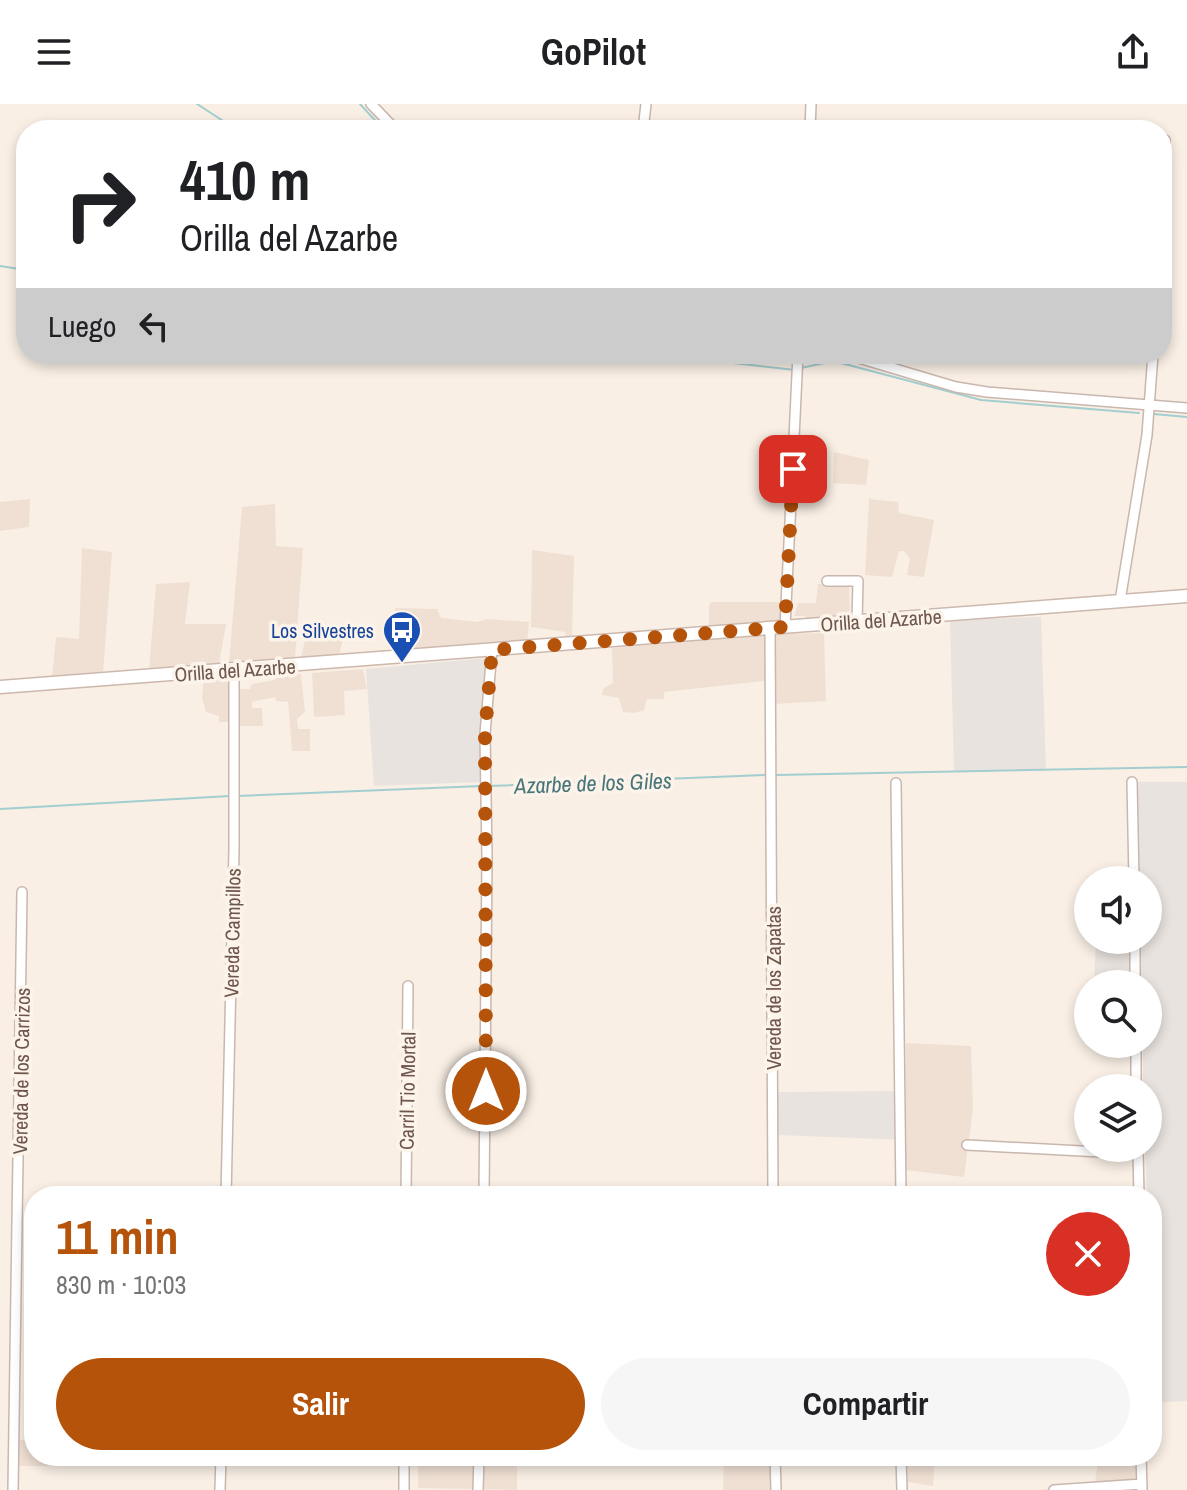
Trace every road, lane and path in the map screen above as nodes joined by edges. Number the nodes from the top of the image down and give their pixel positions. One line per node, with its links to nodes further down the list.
1 (371, 104): 2 (street)
2 (386, 120)
3 (798, 364): 12 (street)
4 (880, 364): 6 (street)
5 (1152, 364): 6 (street)
6 (1149, 405): 7 (street); 10 (street)
7 (1187, 408)
8 (827, 581): 11 (street)
9 (1187, 596): 10 (street, Orilla del Azarbe)
10 (1120, 601): 11 (street, Orilla del Azarbe)
11 (857, 621): 12 (street, Orilla del Azarbe)
12 (785, 627): 13 (street, Orilla del Azarbe)
13 (770, 628): 14 (street, Orilla del Azarbe); 28 (street, Vereda de los Zapatas)
14 (492, 650): 15 (street, Orilla del Azarbe); 27 (street)
15 (234, 670): 16 (street, Orilla del Azarbe); 25 (street, Vereda Campillos)
16 (0, 687)
17 (1132, 782): 19 (street)
18 (896, 783): 29 (street)
19 (1134, 866)
20 (22, 892): 39 (street, Vereda de los Carrizos)
21 (408, 986): 26 (street, Carril Tio Mortal)
22 (967, 1145): 23 (street)
23 (1074, 1149)
24 (1138, 1162): 30 (street)
25 (226, 1186)
26 (406, 1186)
27 (484, 1186)
28 (773, 1186)
29 (901, 1186)
30 (1139, 1186)
31 (221, 1466): 40 (street)
32 (404, 1466): 41 (street)
33 (479, 1466): 42 (street)
34 (775, 1466): 43 (street)
35 (901, 1466): 44 (street)
36 (1141, 1466): 37 (street)
37 (1142, 1487): 38 (street)
38 (1085, 1489): 45 (street)
39 (13, 1490)
40 (220, 1490)
41 (404, 1490)
42 (478, 1490)
43 (776, 1490)
44 (902, 1490)
45 (1054, 1490)

